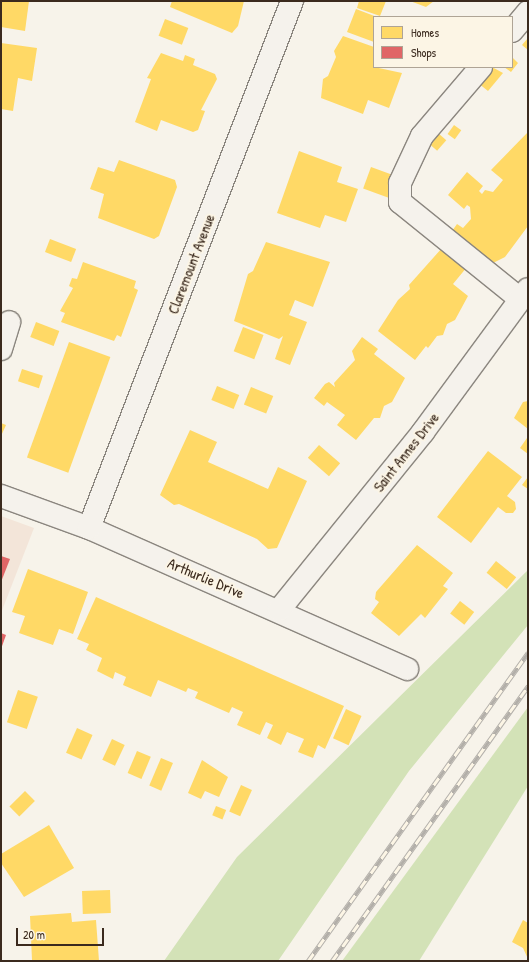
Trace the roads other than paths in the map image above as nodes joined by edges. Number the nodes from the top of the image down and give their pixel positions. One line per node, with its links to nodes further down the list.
1 (292, 1): 9 (street, Claremount Avenue)
2 (528, 12): 3 (street)
3 (513, 30)
4 (480, 68): 5 (street)
5 (524, 294): 10 (street, Saint Annes Drive)
6 (9, 322): 7 (street)
7 (1, 349)
8 (1, 496): 9 (street, Arthurlie Drive)
9 (89, 528): 10 (street, Arthurlie Drive)
10 (279, 610): 11 (street, Arthurlie Drive)
11 (407, 669)

